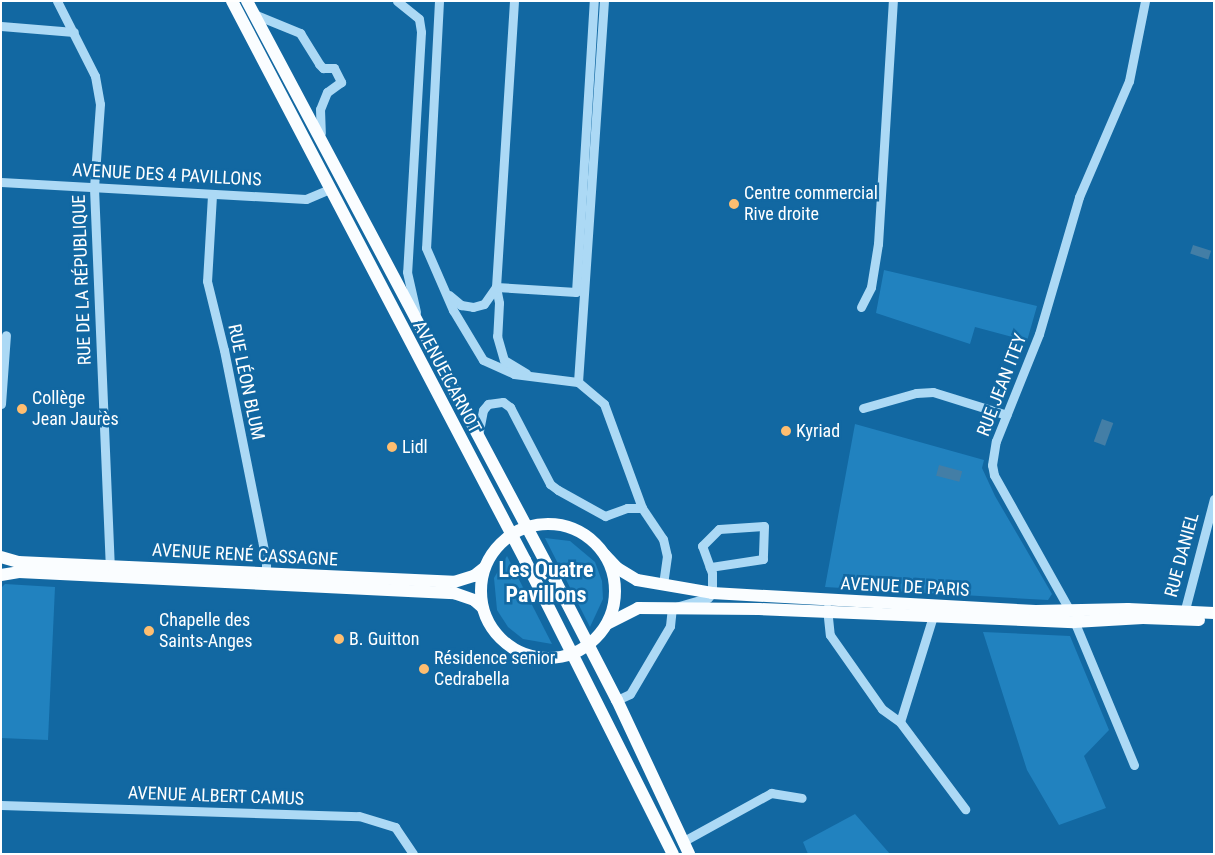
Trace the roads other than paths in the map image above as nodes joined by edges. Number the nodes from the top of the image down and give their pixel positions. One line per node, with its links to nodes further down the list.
1 (57, 1): 12 (street, RUE DE LA RÉPUBLIQUE)
2 (232, 1): 16 (main road, AVENUE CARNOT)
3 (398, 1): 21 (street)
4 (439, 1): 19 (street)
5 (514, 1): 18 (street)
6 (594, 1): 18 (street)
7 (604, 1): 24 (street)
8 (893, 1): 20 (street)
9 (1145, 1): 27 (street, RUE JEAN ITEY)
10 (250, 5): 13 (main road, AVENUE CARNOT); 13 (street)
11 (1, 26): 12 (street)
12 (74, 32): 15 (street, RUE DE LA RÉPUBLIQUE)
13 (322, 143): 21 (main road, AVENUE CARNOT)
14 (1, 182): 15 (street, AVENUE DES 4 PAVILLONS)
15 (94, 188): 17 (street, AVENUE DES 4 PAVILLONS); 37 (street, RUE DE LA RÉPUBLIQUE)
16 (330, 189): 17 (street, AVENUE DES 4 PAVILLONS); 32 (main road, AVENUE CARNOT)
17 (212, 195): 39 (street, RUE LÉON BLUM)
18 (496, 287): 19 (street); 23 (street)
19 (449, 294): 23 (street)
20 (861, 307)
21 (419, 324): 28 (main road, AVENUE CARNOT)
22 (6, 335): 25 (street)
23 (533, 376): 24 (street)
24 (578, 382): 30 (street)
25 (1, 404)
26 (863, 408): 27 (street)
27 (1007, 415): 48 (street, RUE JEAN ITEY)
28 (478, 436): 30 (street); 31 (main road, AVENUE CARNOT)
29 (1214, 499): 47 (street, RUE DANIEL)
30 (642, 508): 40 (street)
31 (526, 527): 32 (main road); 33 (main road, AVENUE DE PARIS); 51 (main road, AVENUE CARNOT)
32 (510, 535): 36 (main road); 52 (main road, AVENUE CARNOT)
33 (605, 555): 40 (main road, AVENUE DE PARIS); 50 (main road)
34 (1, 557): 37 (main road, AVENUE RENÉ CASSAGNE)
35 (710, 567): 35 (street); 41 (street)
36 (484, 568): 39 (main road, AVENUE RENÉ CASSAGNE); 43 (main road)
37 (110, 571): 38 (main road, AVENUE RENÉ CASSAGNE); 39 (main road, AVENUE RENÉ CASSAGNE)
38 (1, 575)
39 (266, 579): 43 (main road, AVENUE RENÉ CASSAGNE)
40 (663, 585): 41 (main road, AVENUE DE PARIS)
41 (712, 593): 42 (main road, AVENUE DE PARIS); 44 (street)
42 (827, 606): 44 (main road, AVENUE DE PARIS); 45 (main road, AVENUE DE PARIS); 54 (street)
43 (482, 607): 52 (main road)
44 (672, 608): 50 (main road, AVENUE DE PARIS); 53 (street)
45 (934, 612): 48 (main road, AVENUE DE PARIS); 54 (street)
46 (1214, 612): 47 (main road, AVENUE DE PARIS)
47 (1184, 615): 48 (main road, AVENUE DE PARIS); 49 (main road, AVENUE DE PARIS)
48 (1072, 617): 55 (street, RUE JEAN ITEY)
49 (1214, 620)
50 (607, 624): 51 (main road)
51 (588, 646): 52 (main road); 53 (main road, AVENUE CARNOT)
52 (572, 655): 61 (main road, AVENUE CARNOT)
53 (617, 700): 59 (main road, AVENUE CARNOT)
54 (900, 722): 58 (street)
55 (1134, 765)
56 (802, 798): 59 (street)
57 (1, 806): 60 (street, AVENUE ALBERT CAMUS)
58 (965, 810)
59 (682, 842): 62 (main road, AVENUE CARNOT)
60 (413, 854)
61 (673, 854)
62 (689, 854)

